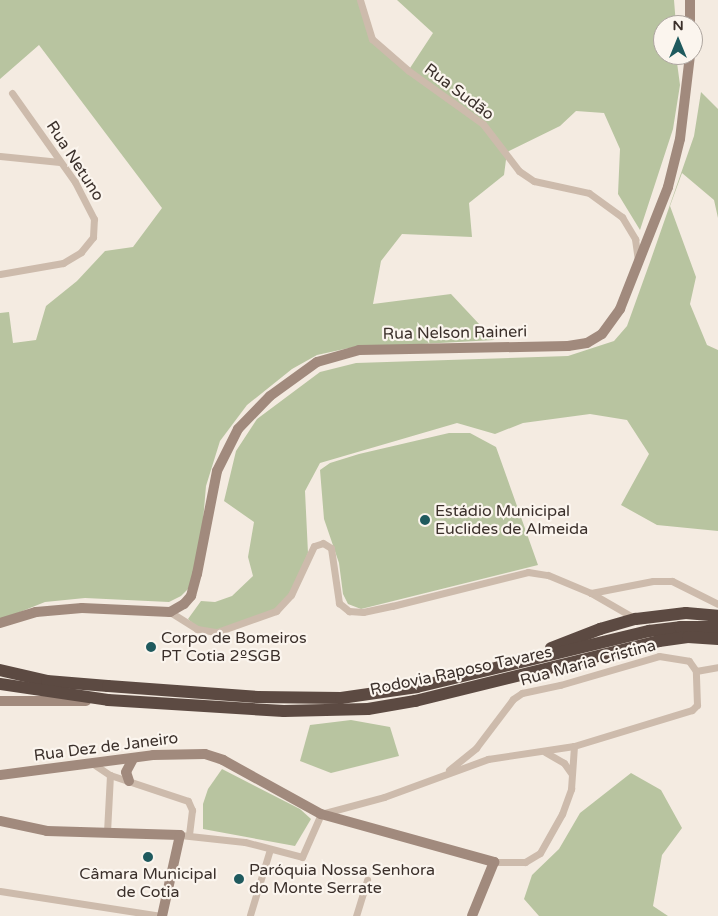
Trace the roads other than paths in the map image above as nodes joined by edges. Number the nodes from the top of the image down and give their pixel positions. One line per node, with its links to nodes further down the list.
1 (360, 0): 8 (street, Rua Sudão)
2 (690, 0): 3 (main road)
3 (690, 15)
4 (689, 65): 8 (main road, Rua Nelson Raineri)
5 (12, 93): 7 (street, Rua Netuno)
6 (0, 156): 7 (street)
7 (60, 162): 9 (street, Rua Netuno)
8 (639, 264): 12 (main road, Rua Nelson Raineri)
9 (0, 274)
10 (591, 593): 11 (street); 12 (street); 14 (street)
11 (718, 604)
12 (170, 612): 15 (main road)
13 (718, 616): 14 (highway)
14 (636, 619): 18 (highway)
15 (0, 623)
16 (718, 627): 18 (highway, Rodovia Raposo Tavares)
17 (718, 639): 23 (highway, Rodovia Raposo Tavares)
18 (518, 663): 20 (highway, Rodovia Raposo Tavares)
19 (718, 667): 21 (street)
20 (0, 670)
21 (696, 670): 25 (street); 29 (street, Rua Maria Cristina)
22 (0, 684): 23 (highway, Rodovia Raposo Tavares)
23 (108, 700): 24 (main road)
24 (0, 701)
25 (574, 746): 26 (street); 30 (street)
26 (545, 752): 29 (street); 30 (street)
27 (133, 759): 28 (main road, Rua Dez de Janeiro); 33 (main road); 34 (main road, Rua Dez de Janeiro)
28 (95, 765): 31 (main road, Rua Dez de Janeiro); 32 (street)
29 (445, 773): 34 (street)
30 (571, 773): 39 (street)
31 (0, 775)
32 (110, 775): 33 (street); 36 (street)
33 (129, 781): 37 (street)
34 (321, 814): 38 (street); 39 (main road, Rua Dez de Janeiro)
35 (0, 821): 36 (main road)
36 (107, 832): 37 (main road)
37 (184, 835): 38 (street); 43 (main road)
38 (270, 848): 42 (street)
39 (494, 862): 45 (main road)
40 (368, 880): 44 (street)
41 (0, 891): 43 (street)
42 (250, 915)
43 (161, 916)
44 (356, 916)
45 (472, 916)

